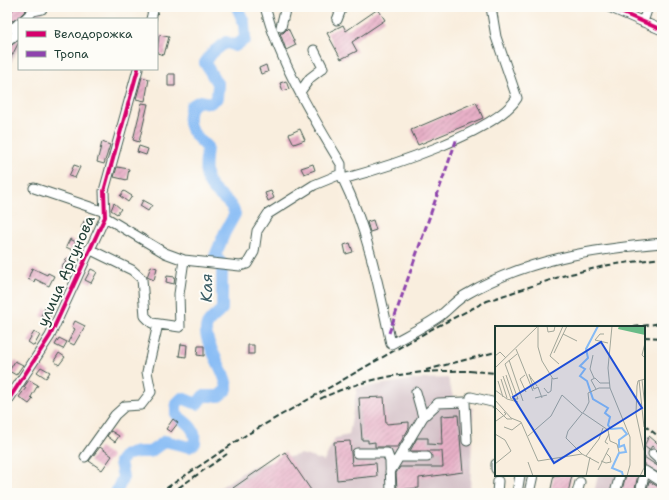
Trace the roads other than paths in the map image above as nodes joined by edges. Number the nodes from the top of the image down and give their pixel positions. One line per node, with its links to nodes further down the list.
1 (31, 7): 10 (street)
2 (43, 7): 10 (street)
3 (154, 7): 11 (street)
4 (265, 7): 22 (street)
5 (290, 7): 15 (street)
6 (342, 7): 12 (street)
7 (491, 7): 23 (street)
8 (609, 7): 13 (street)
9 (648, 7): 13 (street)
10 (25, 18)
11 (151, 18)
12 (337, 20)
13 (643, 22): 17 (street)
14 (18, 24): 16 (street)
15 (281, 27)
16 (7, 28)
17 (662, 30)
18 (18, 33): 19 (street)
19 (7, 42)
20 (314, 50): 22 (street)
21 (138, 70): 25 (street, улица Аргунова)
22 (300, 92): 23 (street)
23 (342, 176): 26 (street); 28 (street)
24 (34, 188): 25 (street)
25 (105, 214): 27 (street, улица Аргунова); 28 (street)
26 (662, 243)
27 (89, 249): 29 (street); 32 (street, улица Аргунова)
28 (184, 260): 29 (street)
29 (158, 324): 38 (street)
30 (416, 392): 34 (street)
31 (471, 397): 33 (street)
32 (7, 402)
33 (495, 403)
34 (423, 417): 35 (street); 40 (street)
35 (467, 441)
36 (357, 453): 43 (street)
37 (653, 454): 41 (street)
38 (85, 457)
39 (427, 457): 40 (street)
40 (399, 458): 43 (street)
41 (662, 462)
42 (645, 471): 50 (street)
43 (390, 472): 51 (street)
44 (520, 476): 53 (street)
45 (532, 476): 54 (street)
46 (620, 476): 56 (street)
47 (644, 476): 57 (street)
48 (498, 481): 52 (street)
49 (580, 482): 55 (street)
50 (662, 482)
51 (391, 493)
52 (497, 493)
53 (517, 493)
54 (529, 493)
55 (577, 493)
56 (615, 493)
57 (640, 493)

